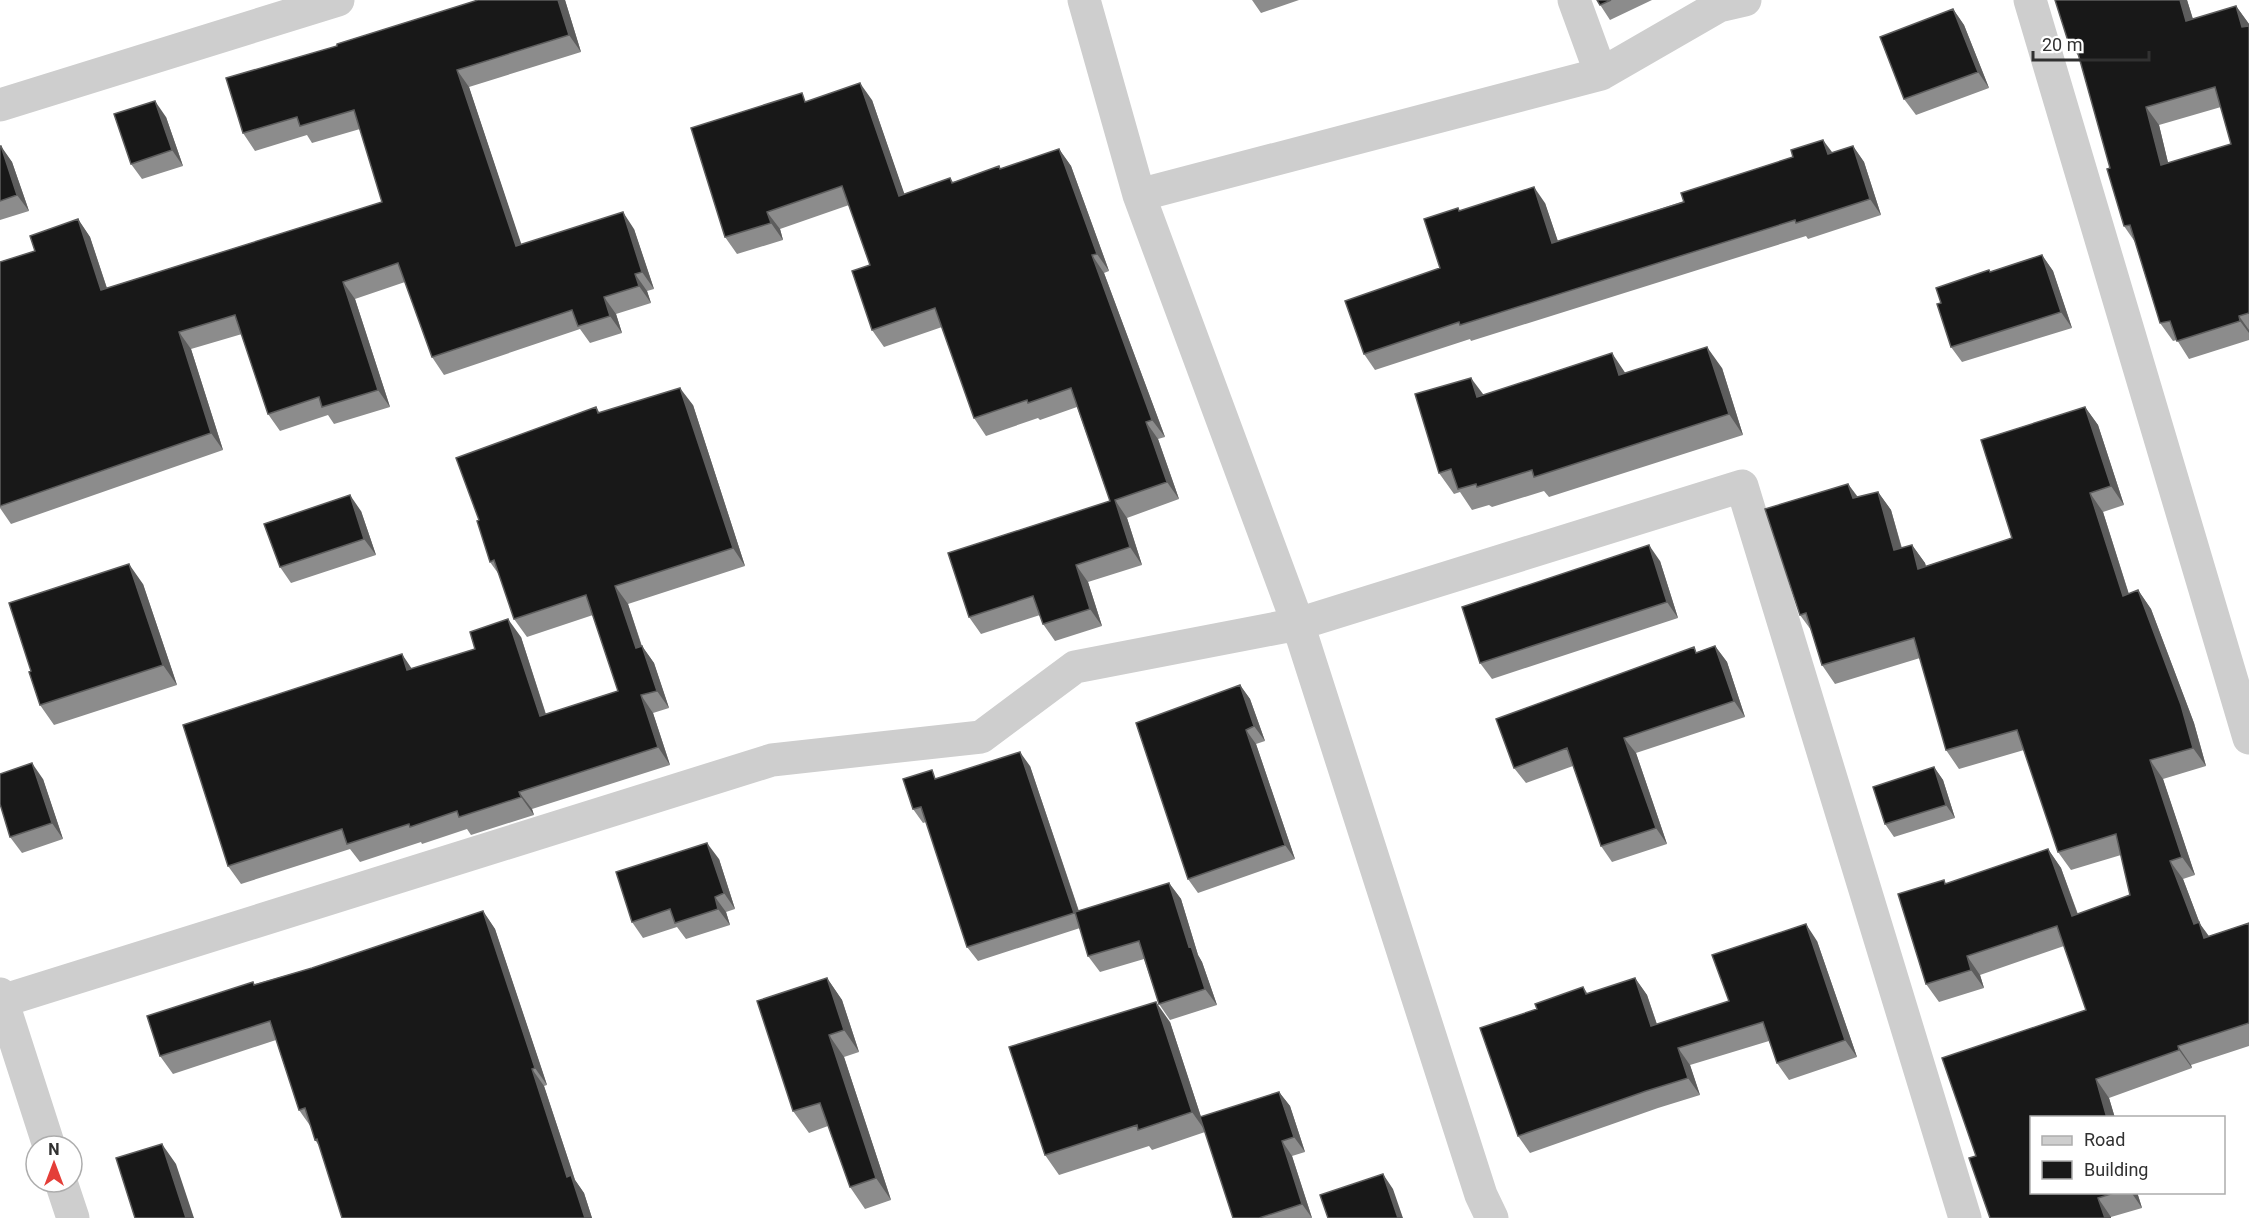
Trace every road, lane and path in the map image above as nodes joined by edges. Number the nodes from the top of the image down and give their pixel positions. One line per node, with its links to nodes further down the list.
1 (338, 0): 7 (street)
2 (1084, 0): 8 (street)
3 (1574, 0): 6 (street)
4 (1746, 0): 6 (street)
5 (2030, 0): 10 (street)
6 (1601, 74): 8 (street)
7 (0, 105)
8 (1139, 195): 9 (street)
9 (1298, 624): 11 (street); 15 (street); 16 (street)
10 (2249, 738)
11 (1, 997): 12 (street)
12 (46, 1134)
13 (65, 1194): 14 (street)
14 (73, 1218)
15 (1492, 1218)
16 (1965, 1218)

